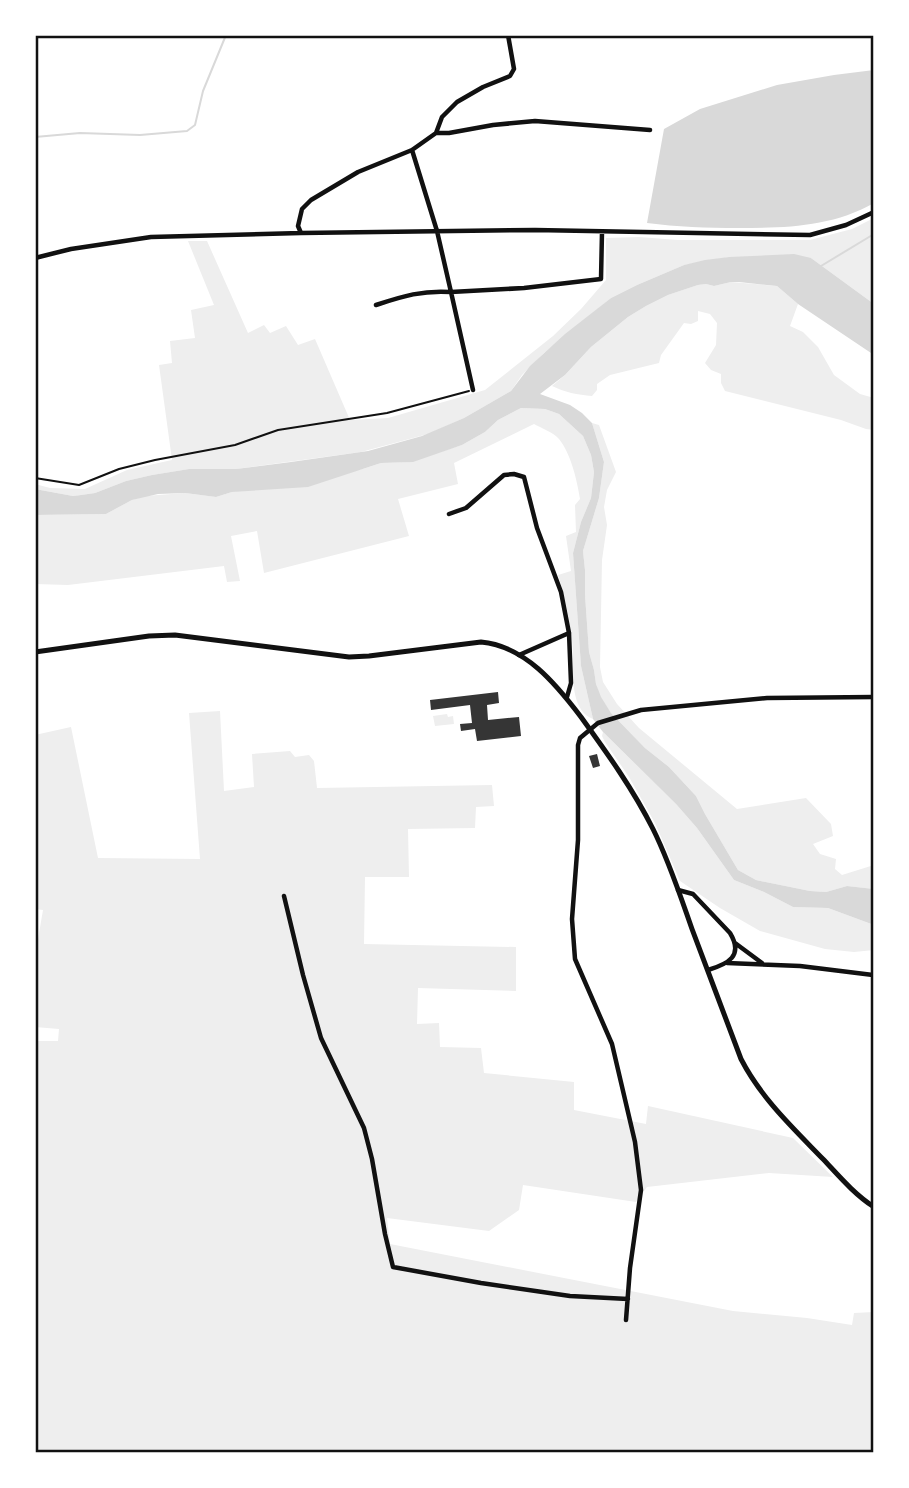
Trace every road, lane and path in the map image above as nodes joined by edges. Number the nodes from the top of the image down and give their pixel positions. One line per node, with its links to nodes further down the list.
1 (508, 35): 3 (street)
2 (650, 130): 3 (street)
3 (436, 133): 4 (street)
4 (412, 150): 6 (street); 8 (street)
5 (874, 212): 7 (street)
6 (437, 231): 7 (street); 8 (street); 10 (street)
7 (601, 232): 10 (street)
8 (300, 233): 9 (street)
9 (35, 258)
10 (452, 292): 11 (street); 12 (street)
11 (376, 305)
12 (472, 390): 13 (path)
13 (35, 478)
14 (449, 514): 15 (street)
15 (569, 633): 17 (street); 18 (street)
16 (35, 652): 17 (street)
17 (519, 655): 18 (street)
18 (567, 697): 20 (street)
19 (874, 697): 20 (street)
20 (592, 727): 21 (street); 29 (street)
21 (678, 890): 23 (street); 26 (street)
22 (284, 896): 29 (street)
23 (735, 943): 24 (street); 25 (street)
24 (727, 962): 25 (street); 26 (street)
25 (763, 963): 27 (street)
26 (708, 970): 28 (street)
27 (873, 975)
28 (874, 1208)
29 (628, 1299): 30 (street)
30 (626, 1320)

